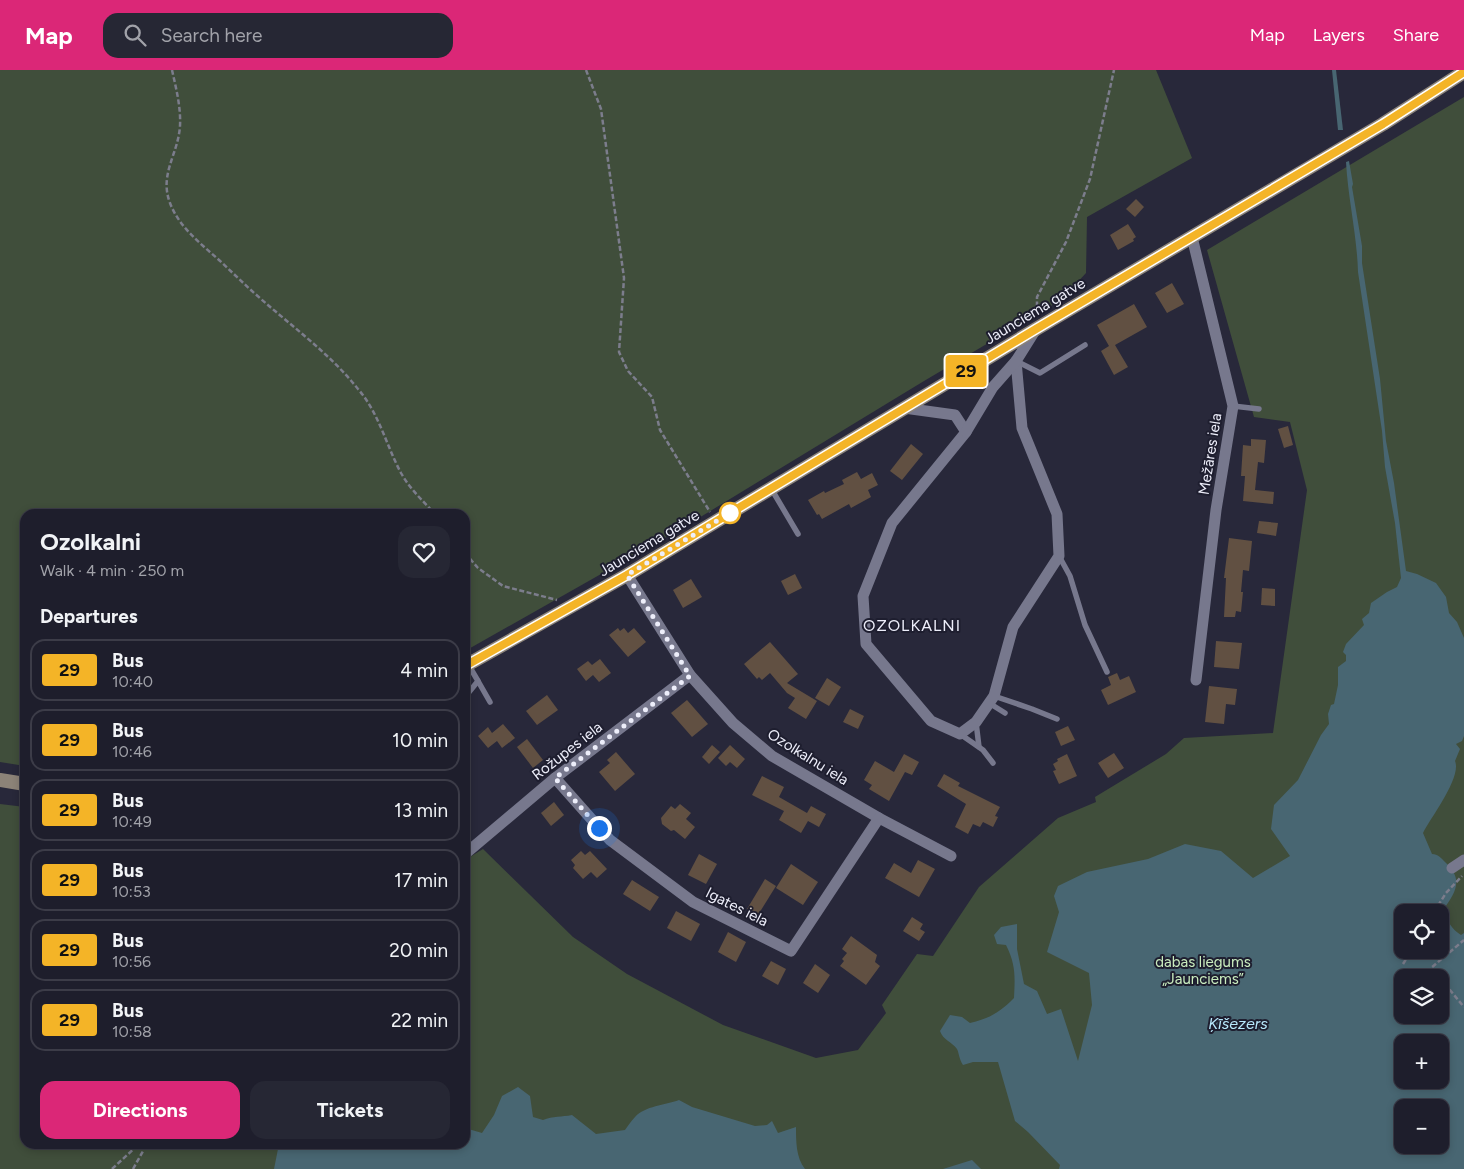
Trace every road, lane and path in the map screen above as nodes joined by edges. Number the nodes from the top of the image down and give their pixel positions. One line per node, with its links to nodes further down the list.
1 (172, 70): 14 (path)
2 (586, 70): 15 (path)
3 (1114, 70): 6 (path)
4 (1464, 72): 5 (main road, Jaunciema gatve)
5 (1192, 237): 6 (main road, Jaunciema gatve); 9 (street, Mežāres iela)
6 (1036, 329): 8 (street); 10 (main road, Jaunciema gatve)
7 (1085, 345): 8 (lane)
8 (1016, 361): 12 (street); 17 (street)
9 (1233, 406): 11 (lane); 25 (street, Mežāres iela)
10 (904, 408): 12 (street); 13 (main road, Jaunciema gatve)
11 (1260, 409)
12 (966, 432): 33 (street)
13 (771, 488): 15 (main road, Jaunciema gatve); 16 (lane)
14 (430, 509)
15 (716, 521): 19 (main road, Jaunciema gatve)
16 (798, 534)
17 (1058, 556): 23 (lane); 28 (street)
18 (470, 559): 20 (path)
19 (627, 575): 21 (main road, Jaunciema gatve); 24 (street, Ozolkalnu iela)
20 (558, 600)
21 (470, 663)
22 (470, 670): 26 (lane)
23 (1107, 672)
24 (690, 676): 36 (street, Rožupes iela); 39 (street, Ozolkalnu iela)
25 (1196, 680)
26 (478, 681): 27 (lane); 29 (lane)
27 (470, 691)
28 (992, 699): 30 (lane); 31 (lane); 32 (street)
29 (490, 702)
30 (1004, 713)
31 (1057, 719)
32 (976, 722): 33 (street); 34 (lane)
33 (960, 734): 34 (lane)
34 (979, 748): 35 (lane)
35 (993, 763)
36 (555, 778): 39 (street, Igates iela); 40 (street, Rožupes iela)
37 (0, 780): 38 (main road)
38 (20, 783)
39 (879, 818): 41 (street, Ozolkalnu iela)
40 (470, 850)
41 (951, 856)
42 (1464, 860): 43 (street)
43 (1452, 868)
44 (1464, 874): 45 (path)
45 (1439, 904)
46 (1464, 940): 49 (path)
47 (1406, 959): 48 (path)
48 (1403, 964)
49 (1432, 969)
50 (1449, 989): 51 (path)
51 (1464, 1007)
52 (134, 1149): 54 (path)
53 (144, 1149): 55 (path)
54 (112, 1169)
55 (133, 1169)

